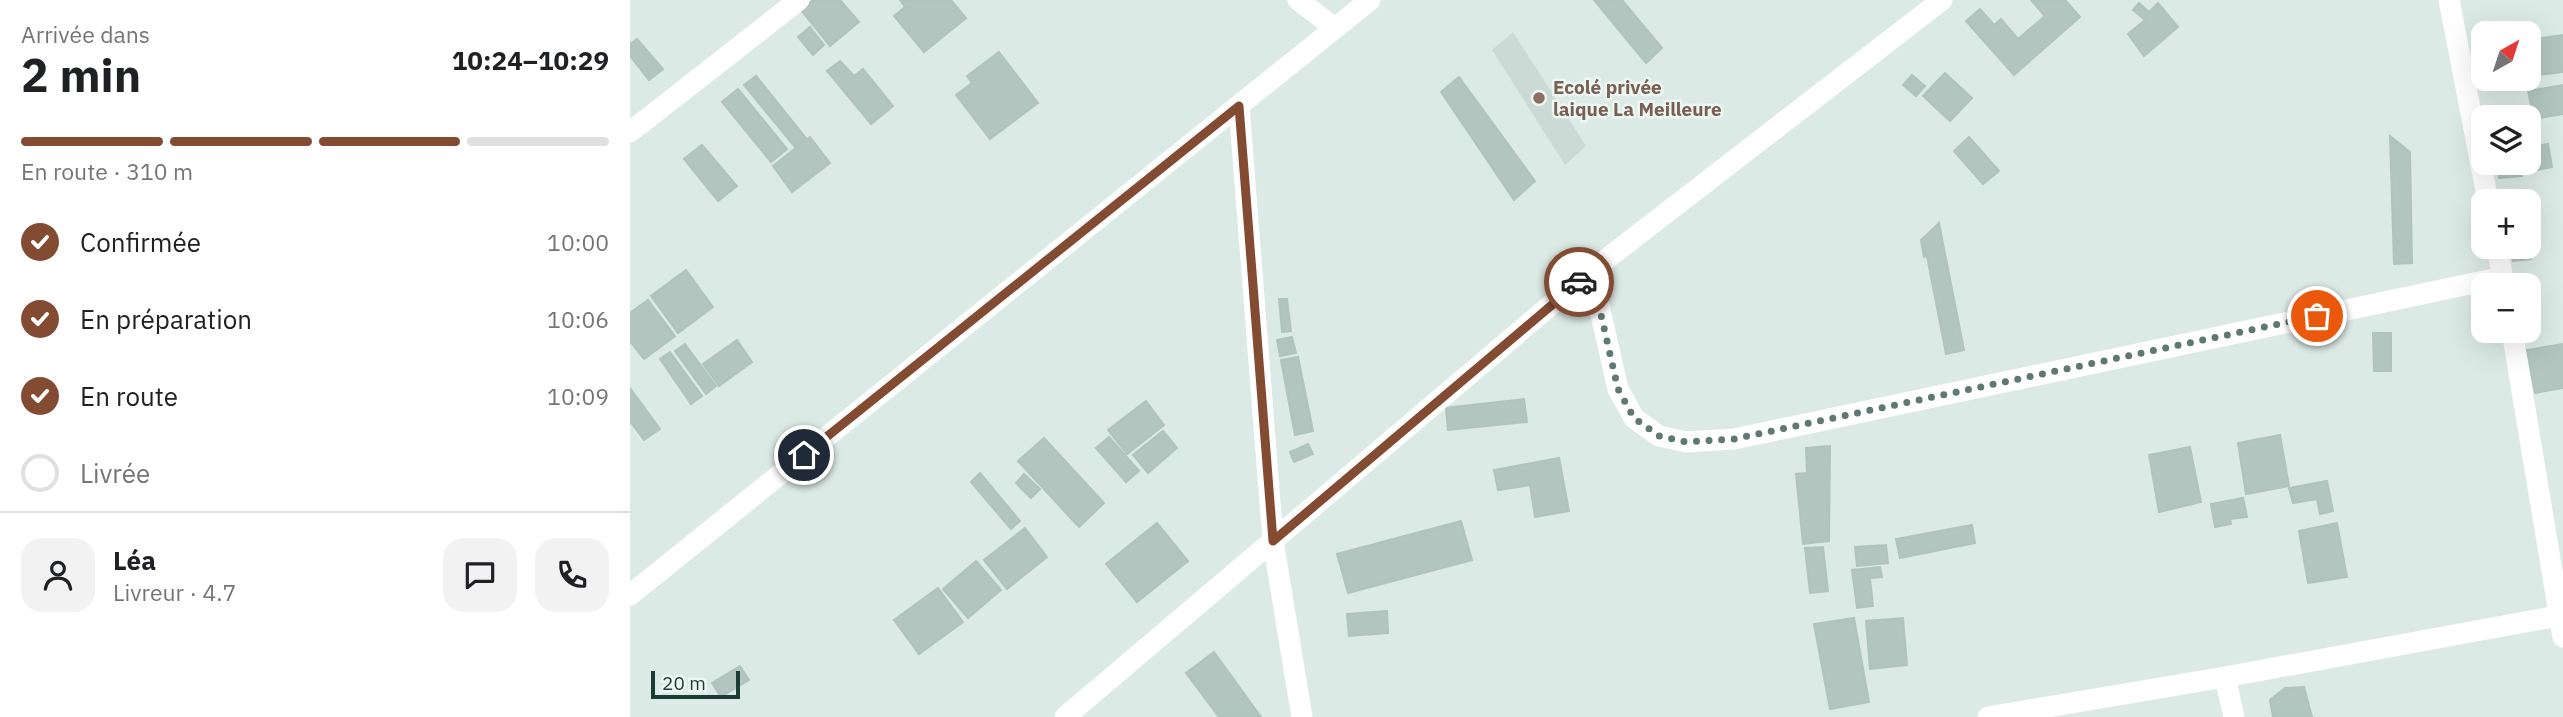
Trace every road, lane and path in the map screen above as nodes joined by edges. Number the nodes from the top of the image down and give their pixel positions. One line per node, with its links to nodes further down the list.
1 (799, 0): 8 (street)
2 (1298, 0): 6 (street)
3 (1370, 0): 6 (street)
4 (1942, 0): 10 (street)
5 (2449, 0): 9 (street)
6 (1335, 28): 7 (street)
7 (1239, 106): 13 (street); 14 (street)
8 (630, 132)
9 (2486, 189)
10 (1591, 271): 11 (street); 13 (street)
11 (2471, 288)
12 (2514, 343): 15 (street)
13 (1273, 541): 18 (street); 19 (street)
14 (630, 595)
15 (2561, 615): 16 (street); 17 (street)
16 (2563, 637)
17 (2225, 677): 20 (street); 21 (street)
18 (1065, 717)
19 (1302, 717)
20 (1988, 717)
21 (2234, 717)

